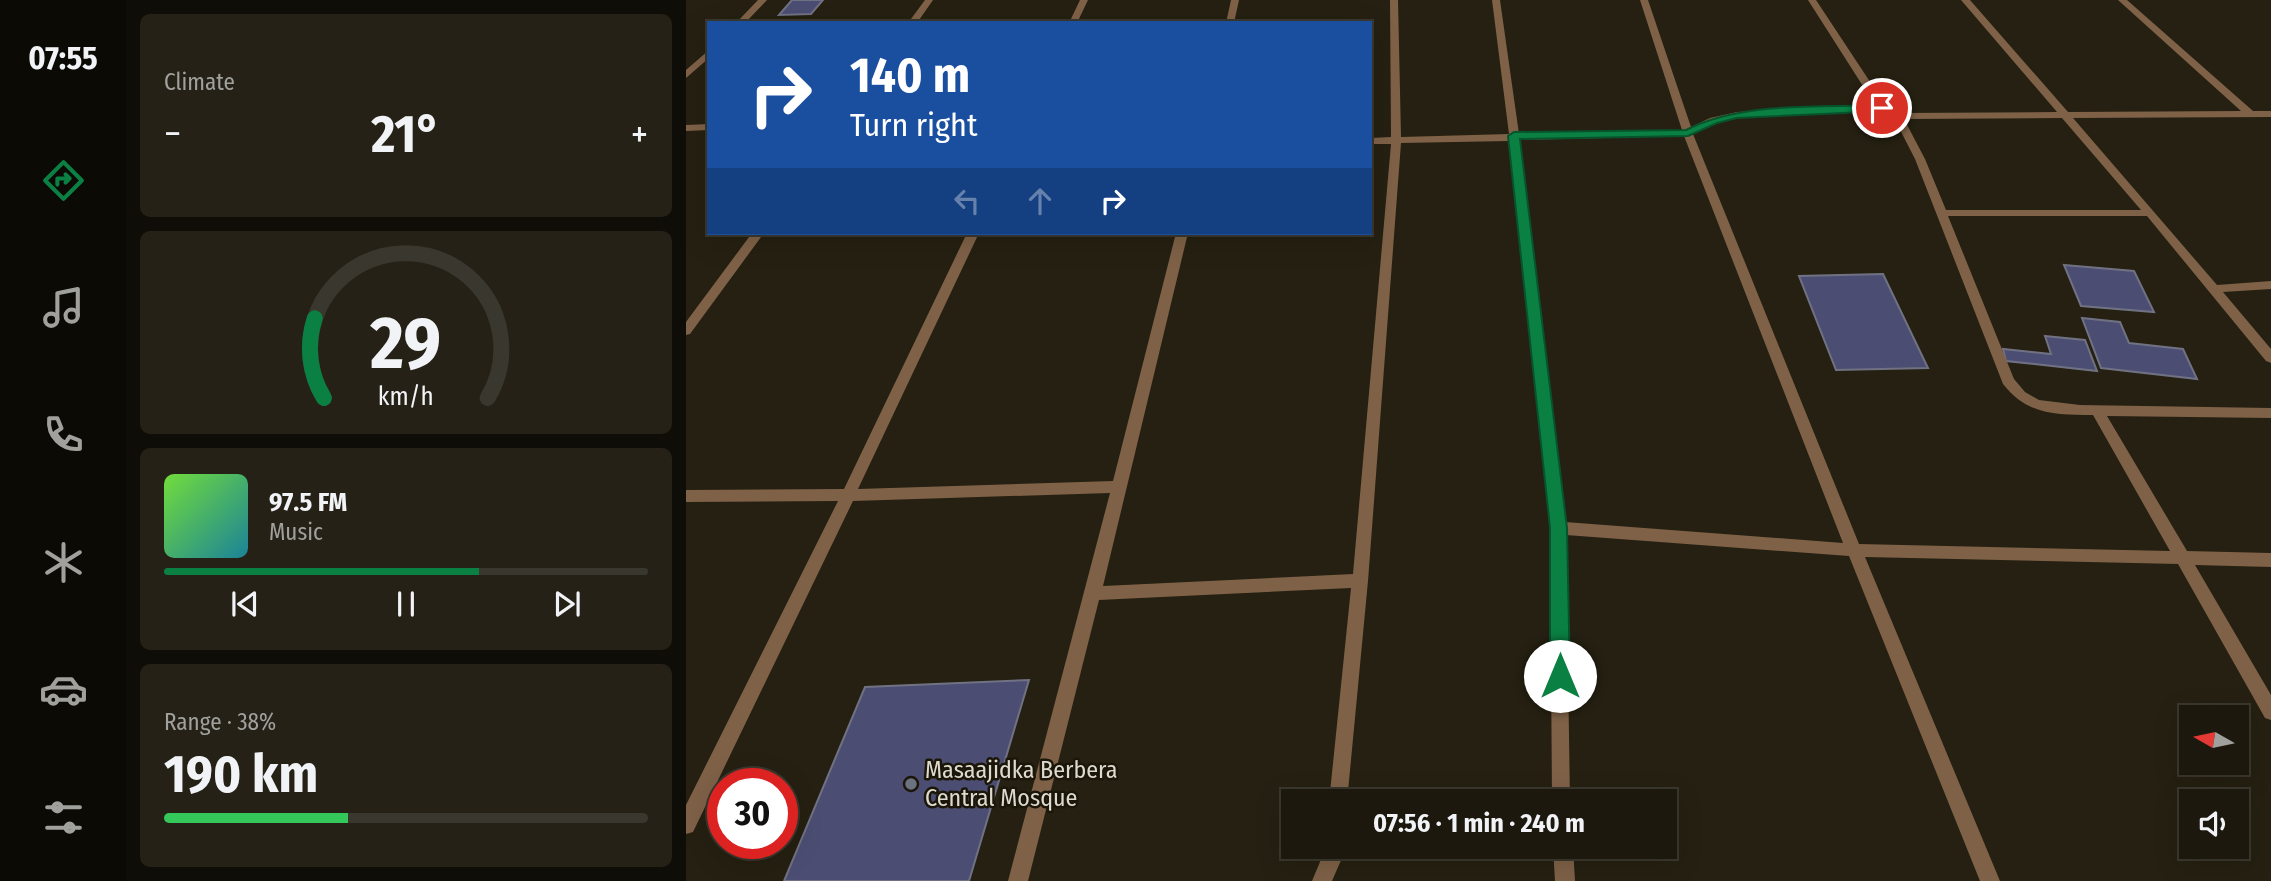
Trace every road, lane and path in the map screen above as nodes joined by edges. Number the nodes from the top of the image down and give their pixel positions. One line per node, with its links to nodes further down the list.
1 (763, 0): 11 (street)
2 (929, 0): 12 (street)
3 (1084, 0): 13 (street)
4 (1235, 0): 14 (street)
5 (1394, 0): 27 (street)
6 (1496, 0): 25 (street)
7 (1644, 0): 24 (street)
8 (1812, 0): 17 (street)
9 (1965, 0): 18 (street)
10 (2122, 0): 19 (street)
11 (742, 21)
12 (913, 21)
13 (1074, 21)
14 (1230, 21)
15 (707, 55): 16 (street)
16 (686, 75)
17 (1882, 108): 21 (street); 24 (street)
18 (2065, 114): 19 (street); 21 (street); 29 (street)
19 (2250, 114): 20 (street)
20 (2271, 114)
21 (1898, 116): 28 (street)
22 (707, 127): 23 (street)
23 (686, 128)
24 (1688, 133): 25 (street); 43 (street)
25 (1514, 136): 27 (street); 42 (street)
26 (1372, 141): 27 (street)
27 (1396, 141): 46 (street)
28 (1942, 213): 29 (street); 37 (street)
29 (2150, 213): 34 (street)
30 (757, 235): 35 (street)
31 (972, 235): 40 (street)
32 (1182, 235): 39 (street)
33 (2271, 285): 34 (street)
34 (2214, 289): 36 (street)
35 (686, 331)
36 (2271, 358)
37 (2097, 410): 38 (street); 44 (street)
38 (2271, 413)
39 (1119, 487): 40 (street); 47 (street)
40 (848, 495): 41 (street); 51 (street)
41 (686, 496)
42 (1558, 528): 43 (street); 50 (street)
43 (1854, 551): 44 (street); 57 (street)
44 (2180, 558): 45 (street); 48 (street)
45 (2271, 560)
46 (1360, 581): 47 (street); 49 (street)
47 (1093, 593): 54 (street)
48 (2271, 712)
49 (1339, 789)
50 (1561, 789)
51 (686, 825)
52 (1332, 859): 55 (street)
53 (1564, 859): 56 (street)
54 (1018, 881)
55 (1322, 881)
56 (1565, 881)
57 (1990, 881)

